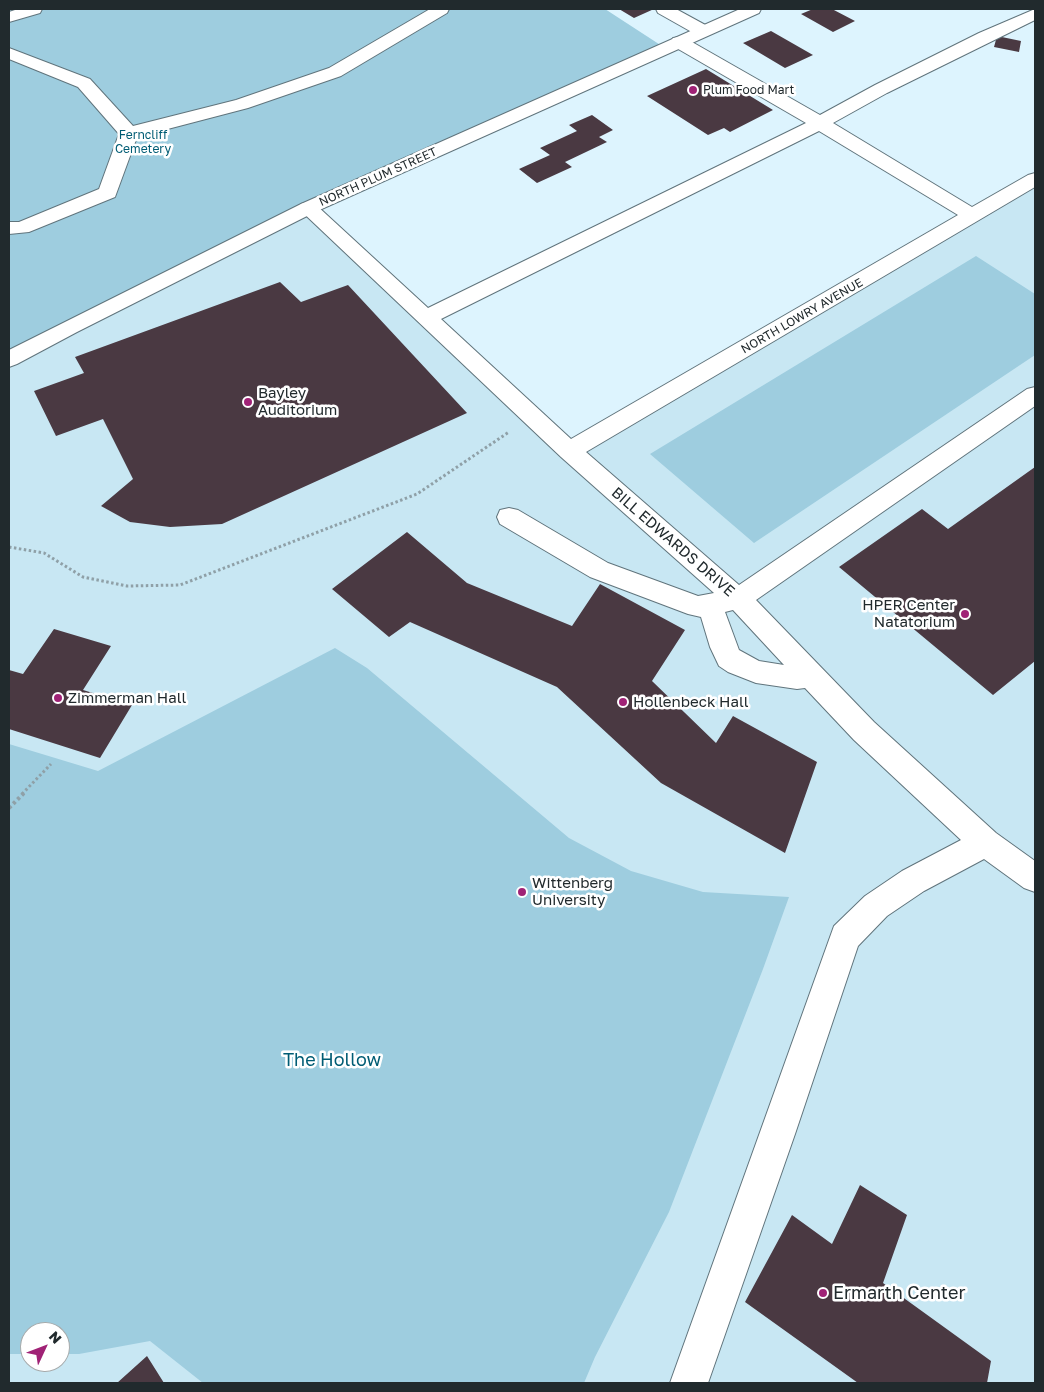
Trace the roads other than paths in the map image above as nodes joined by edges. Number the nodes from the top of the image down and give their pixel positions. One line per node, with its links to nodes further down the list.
1 (34, 9): 6 (street)
2 (441, 9): 11 (street)
3 (664, 9): 7 (street)
4 (746, 10): 7 (street, NORTH PLUM STREET)
5 (1035, 14): 10 (street)
6 (9, 17)
7 (703, 31): 8 (street, NORTH PLUM STREET)
8 (679, 42): 10 (street); 13 (street, NORTH PLUM STREET)
9 (9, 53): 11 (street)
10 (820, 123): 14 (street); 16 (street)
11 (129, 133): 15 (street)
12 (1035, 179): 14 (street, NORTH LOWRY AVENUE)
13 (308, 208): 16 (street, BILL EDWARDS DRIVE); 17 (street, NORTH PLUM STREET)
14 (973, 216): 19 (street, NORTH LOWRY AVENUE)
15 (9, 228)
16 (426, 318): 19 (street, BILL EDWARDS DRIVE)
17 (9, 359)
18 (1035, 396): 21 (street)
19 (569, 451): 21 (street, BILL EDWARDS DRIVE)
20 (509, 517): 22 (street)
21 (738, 599): 22 (street); 23 (street, BILL EDWARDS DRIVE)
22 (710, 604): 23 (street)
23 (810, 675): 24 (street, BILL EDWARDS DRIVE)
24 (985, 843): 25 (street, BILL EDWARDS DRIVE); 26 (street)
25 (1035, 878)
26 (689, 1383)

